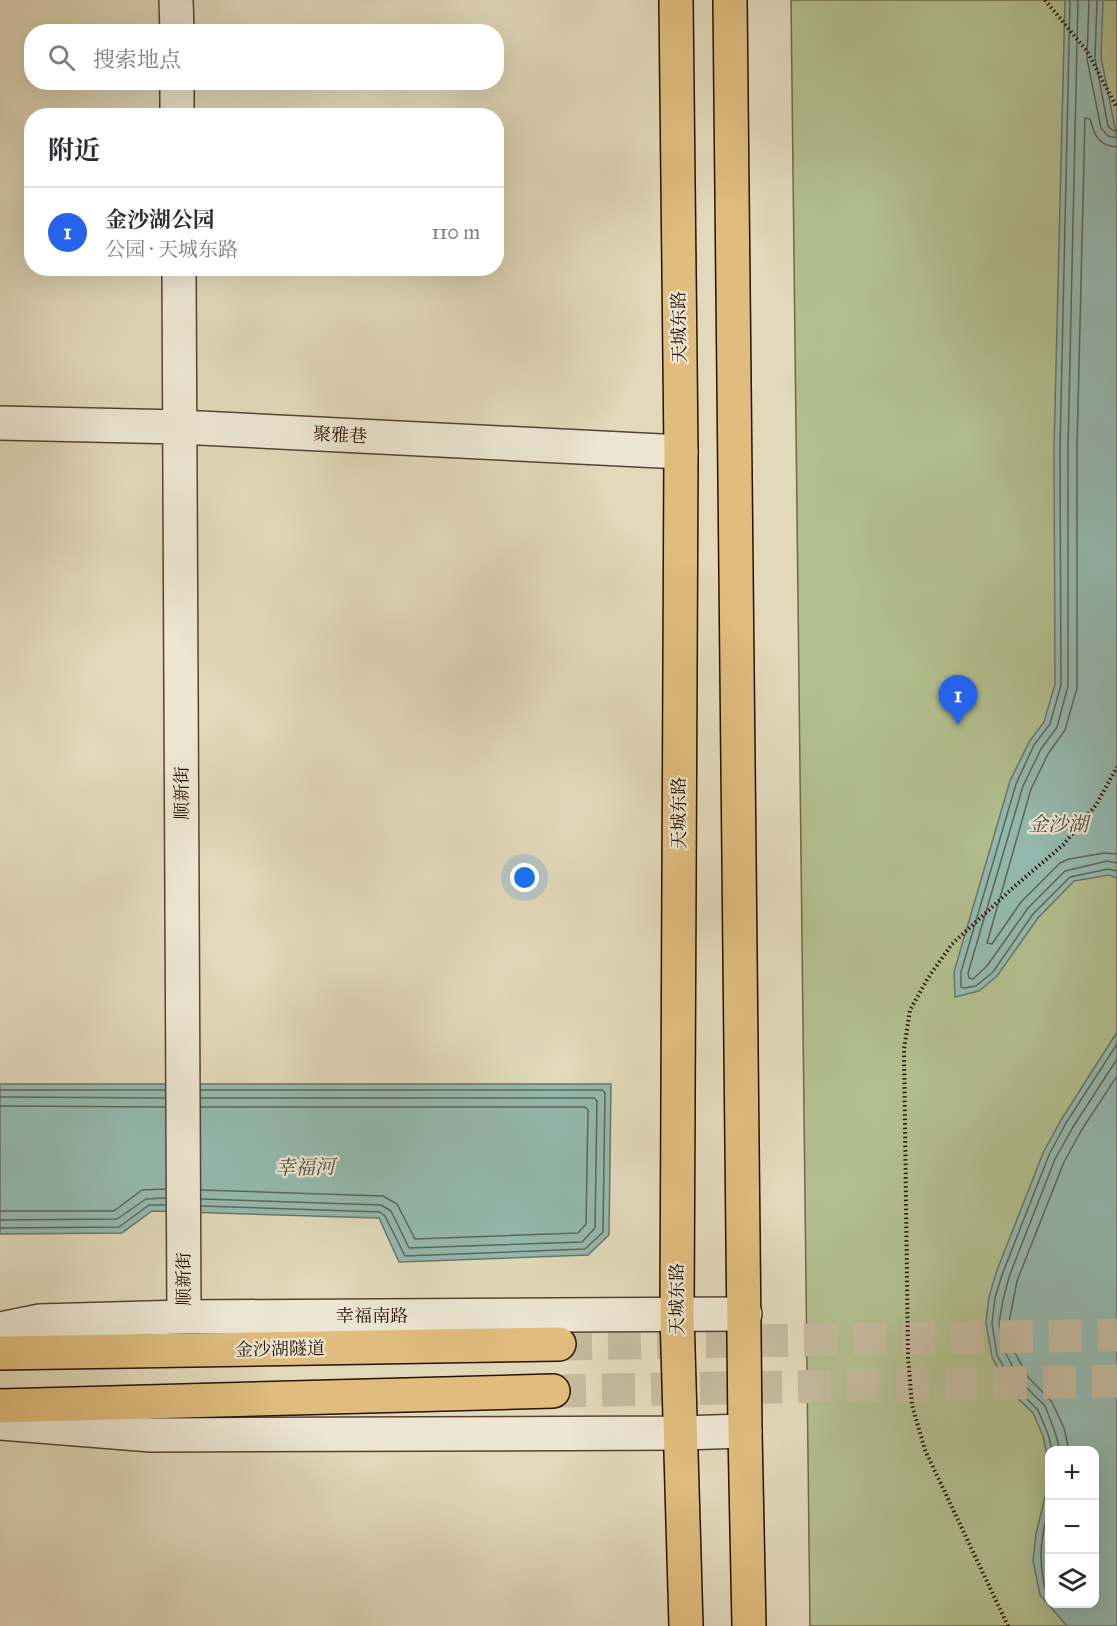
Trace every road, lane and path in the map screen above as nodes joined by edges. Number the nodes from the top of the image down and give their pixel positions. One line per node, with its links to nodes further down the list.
1 (177, 0): 5 (street)
2 (676, 0): 12 (main road, 天城东路)
3 (730, 0): 15 (main road)
4 (1045, 0): 8 (path)
5 (177, 24)
6 (177, 90): 7 (street)
7 (177, 108)
8 (1117, 108)
9 (179, 276): 11 (street, 顺新街)
10 (0, 423): 11 (street, 聚雅巷)
11 (180, 427): 12 (street, 聚雅巷); 16 (street, 顺新街)
12 (681, 452): 14 (main road, 天城东路)
13 (1117, 767): 27 (path)
14 (677, 1314): 15 (street, 幸福南路); 16 (street, 幸福南路); 24 (main road, 天城东路)
15 (745, 1314): 23 (main road)
16 (184, 1317): 17 (street, 幸福南路)
17 (0, 1329)
18 (559, 1344): 19 (main road, 金沙湖隧道)
19 (0, 1353)
20 (553, 1391): 21 (main road)
21 (0, 1406)
22 (0, 1423): 24 (street)
23 (745, 1431): 24 (street); 26 (main road)
24 (681, 1433): 25 (main road, 天城东路)
25 (686, 1626)
26 (749, 1626)
27 (1008, 1626)

